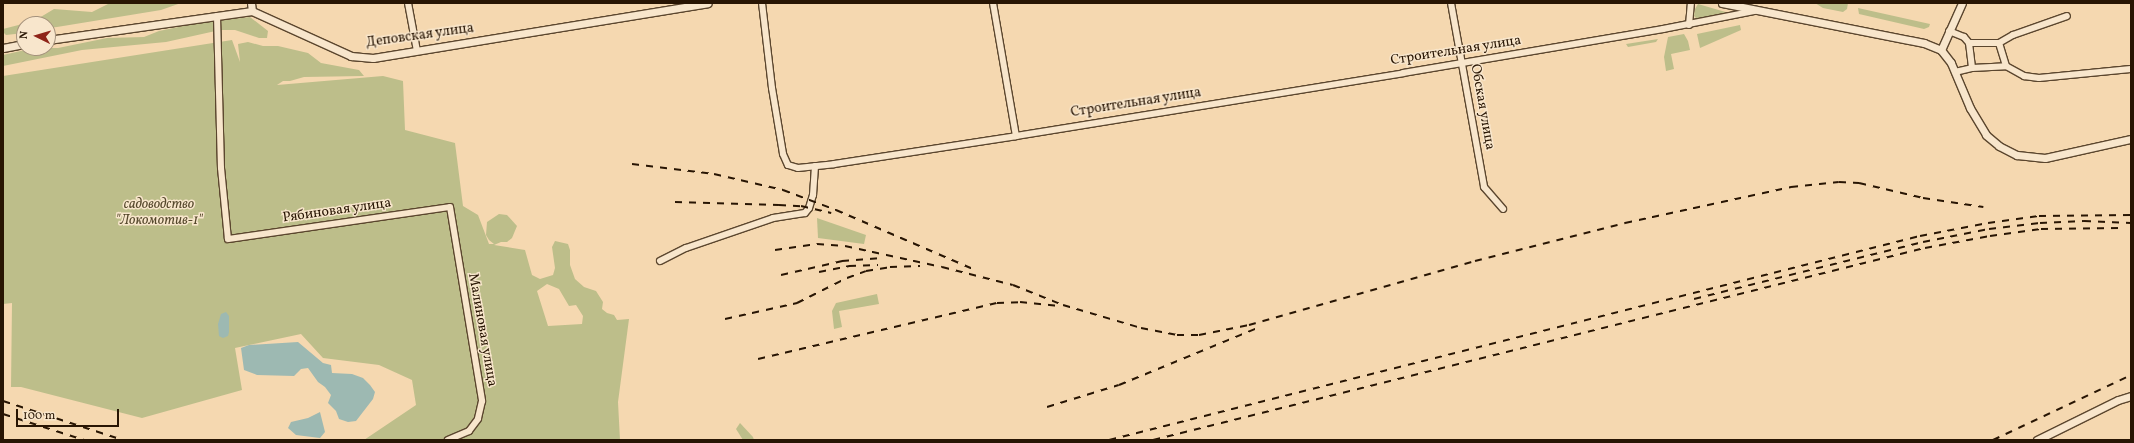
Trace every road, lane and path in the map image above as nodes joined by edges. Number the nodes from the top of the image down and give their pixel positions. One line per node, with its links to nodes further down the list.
1 (251, 3): 10 (street)
2 (408, 3): 22 (street)
3 (708, 3): 22 (street, Деповская улица)
4 (762, 3): 30 (street, Строительная улица)
5 (993, 3): 28 (street)
6 (1451, 3): 23 (street, Обская улица)
7 (1691, 3): 14 (street)
8 (1722, 3): 11 (street)
9 (1962, 3): 15 (street)
10 (252, 11): 12 (street); 22 (street, Деповская улица)
11 (1755, 11): 14 (street, Строительная улица); 21 (street, Строительная улица)
12 (217, 16): 16 (street); 31 (street, Рябиновая улица)
13 (2067, 16): 18 (street)
14 (1690, 25): 23 (street, Строительная улица)
15 (1949, 32): 17 (street); 21 (street)
16 (56, 39)
17 (1969, 43): 18 (street); 25 (street)
18 (2000, 43): 24 (street)
19 (16, 46): 20 (street)
20 (3, 48)
21 (1941, 50): 27 (street)
22 (417, 51)
23 (1461, 63): 28 (street, Строительная улица); 32 (street, Обская улица)
24 (2006, 66): 25 (street); 26 (street)
25 (1972, 68): 27 (street)
26 (2131, 69)
27 (1954, 72): 29 (street)
28 (1016, 136): 30 (street, Строительная улица)
29 (2131, 139)
30 (815, 166): 33 (street)
31 (450, 207): 35 (street, Малиновая улица)
32 (1503, 209)
33 (660, 261)
34 (2131, 396): 36 (street)
35 (448, 440)
36 (2036, 440)

